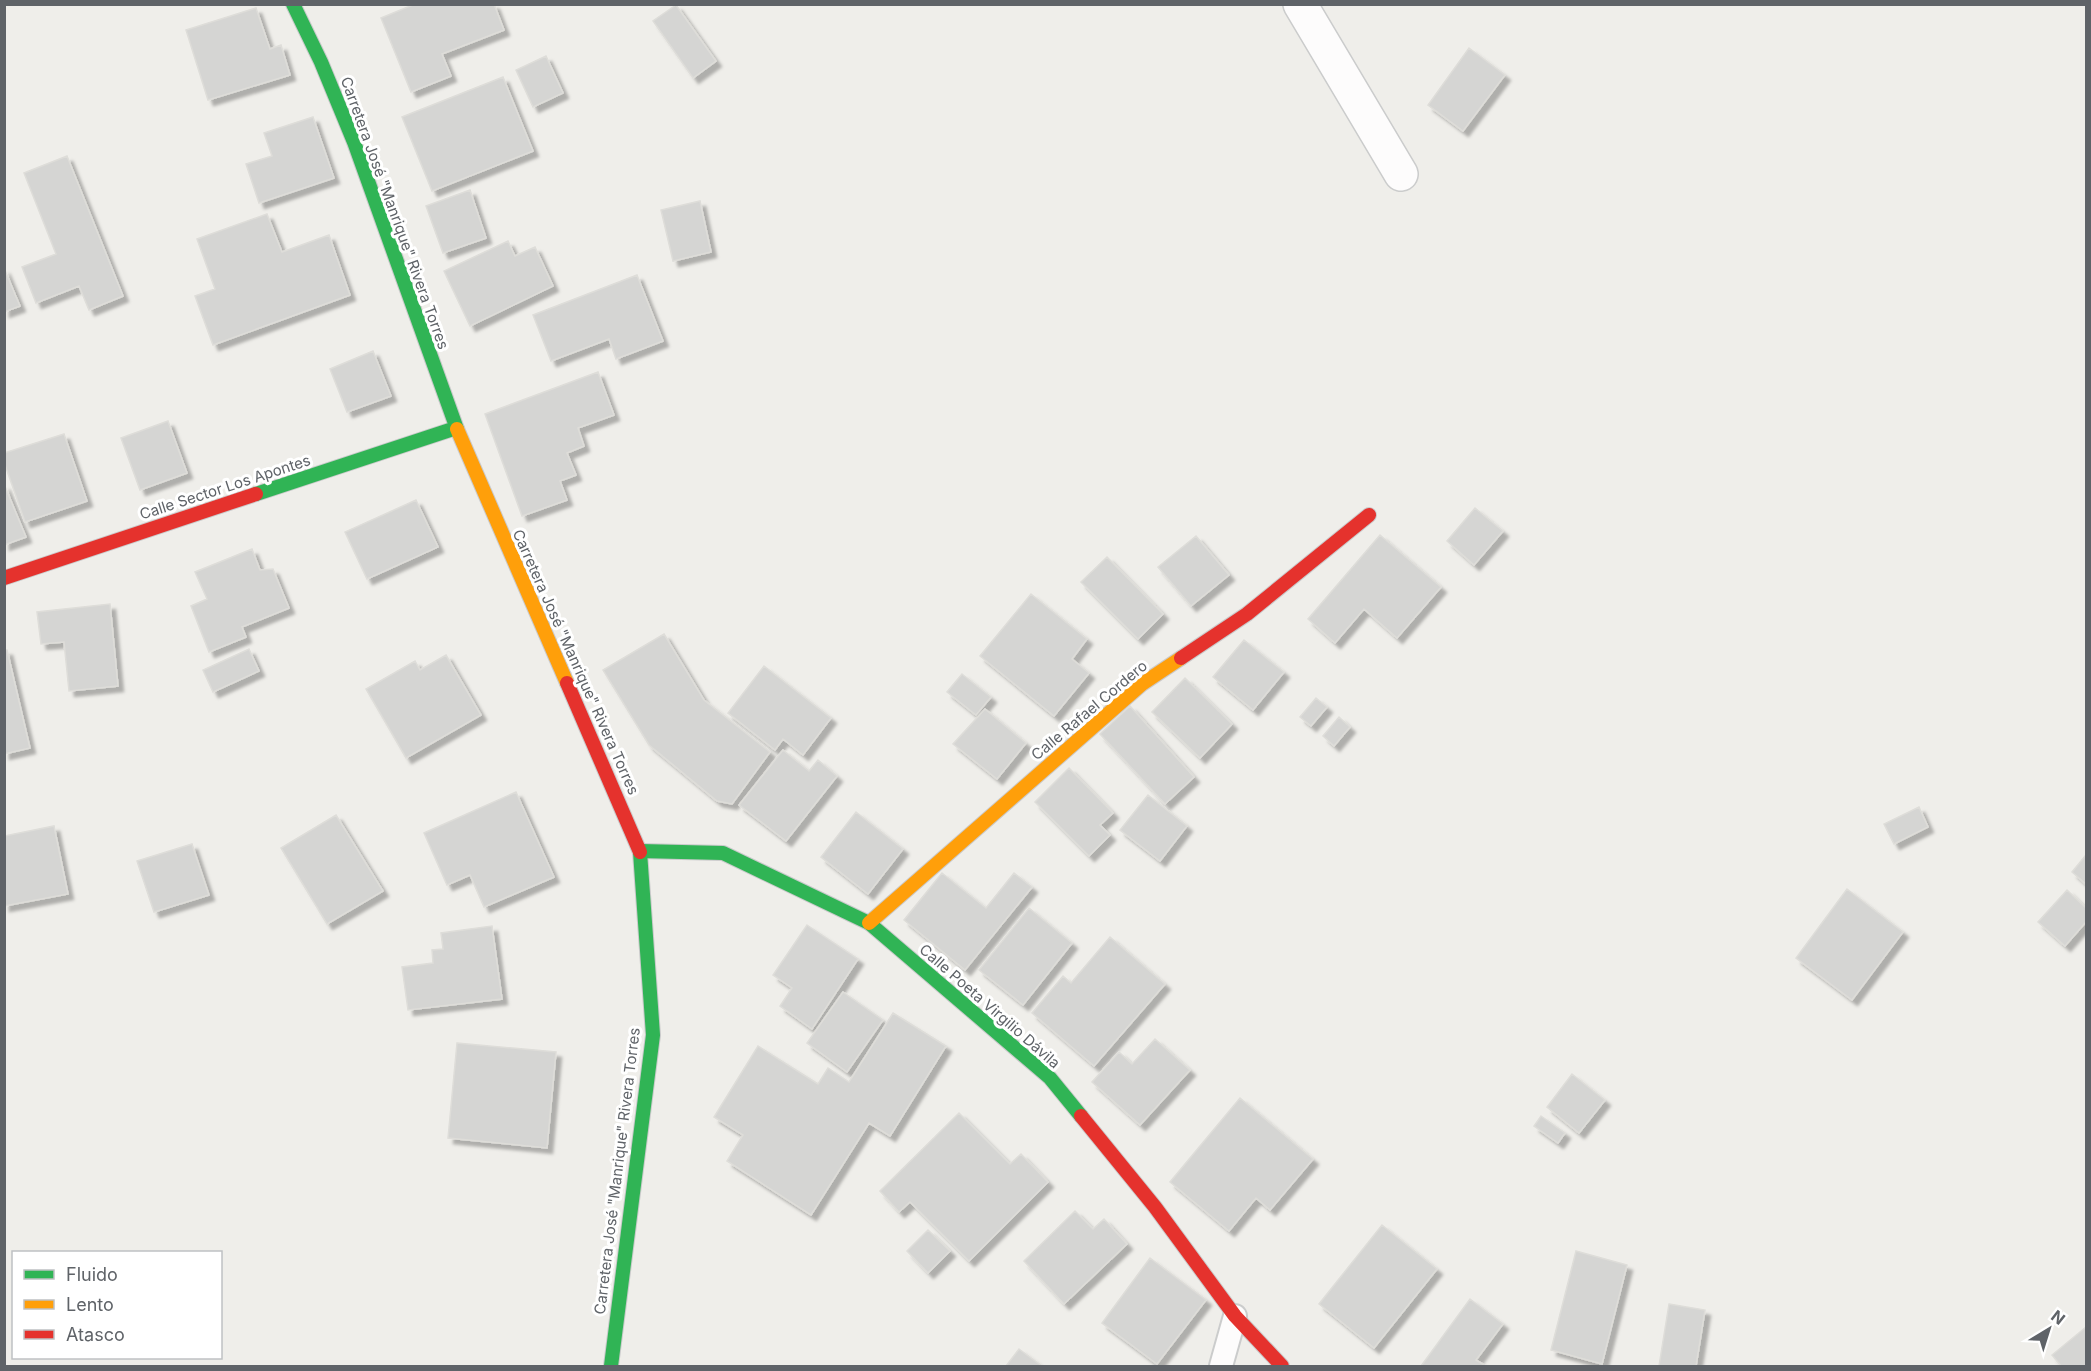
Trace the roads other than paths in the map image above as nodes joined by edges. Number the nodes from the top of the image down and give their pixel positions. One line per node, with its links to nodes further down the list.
1 (293, 4): 4 (street, Carretera José "Manrique" Rivera Torres)
2 (1300, 4): 3 (street)
3 (1401, 174)
4 (456, 428): 6 (street, Calle Sector Los Apontes); 7 (street, Carretera José "Manrique" Rivera Torres)
5 (1369, 515): 8 (street, Calle Rafael Cordero)
6 (4, 578)
7 (640, 851): 8 (street, Calle Poeta Virgilio Dávila); 10 (street, Carretera José "Manrique" Rivera Torres)
8 (869, 922): 9 (street, Calle Poeta Virgilio Dávila)
9 (1235, 1316): 11 (lane); 12 (street, Calle Poeta Virgilio Dávila)
10 (611, 1366)
11 (1221, 1366)
12 (1282, 1366)

